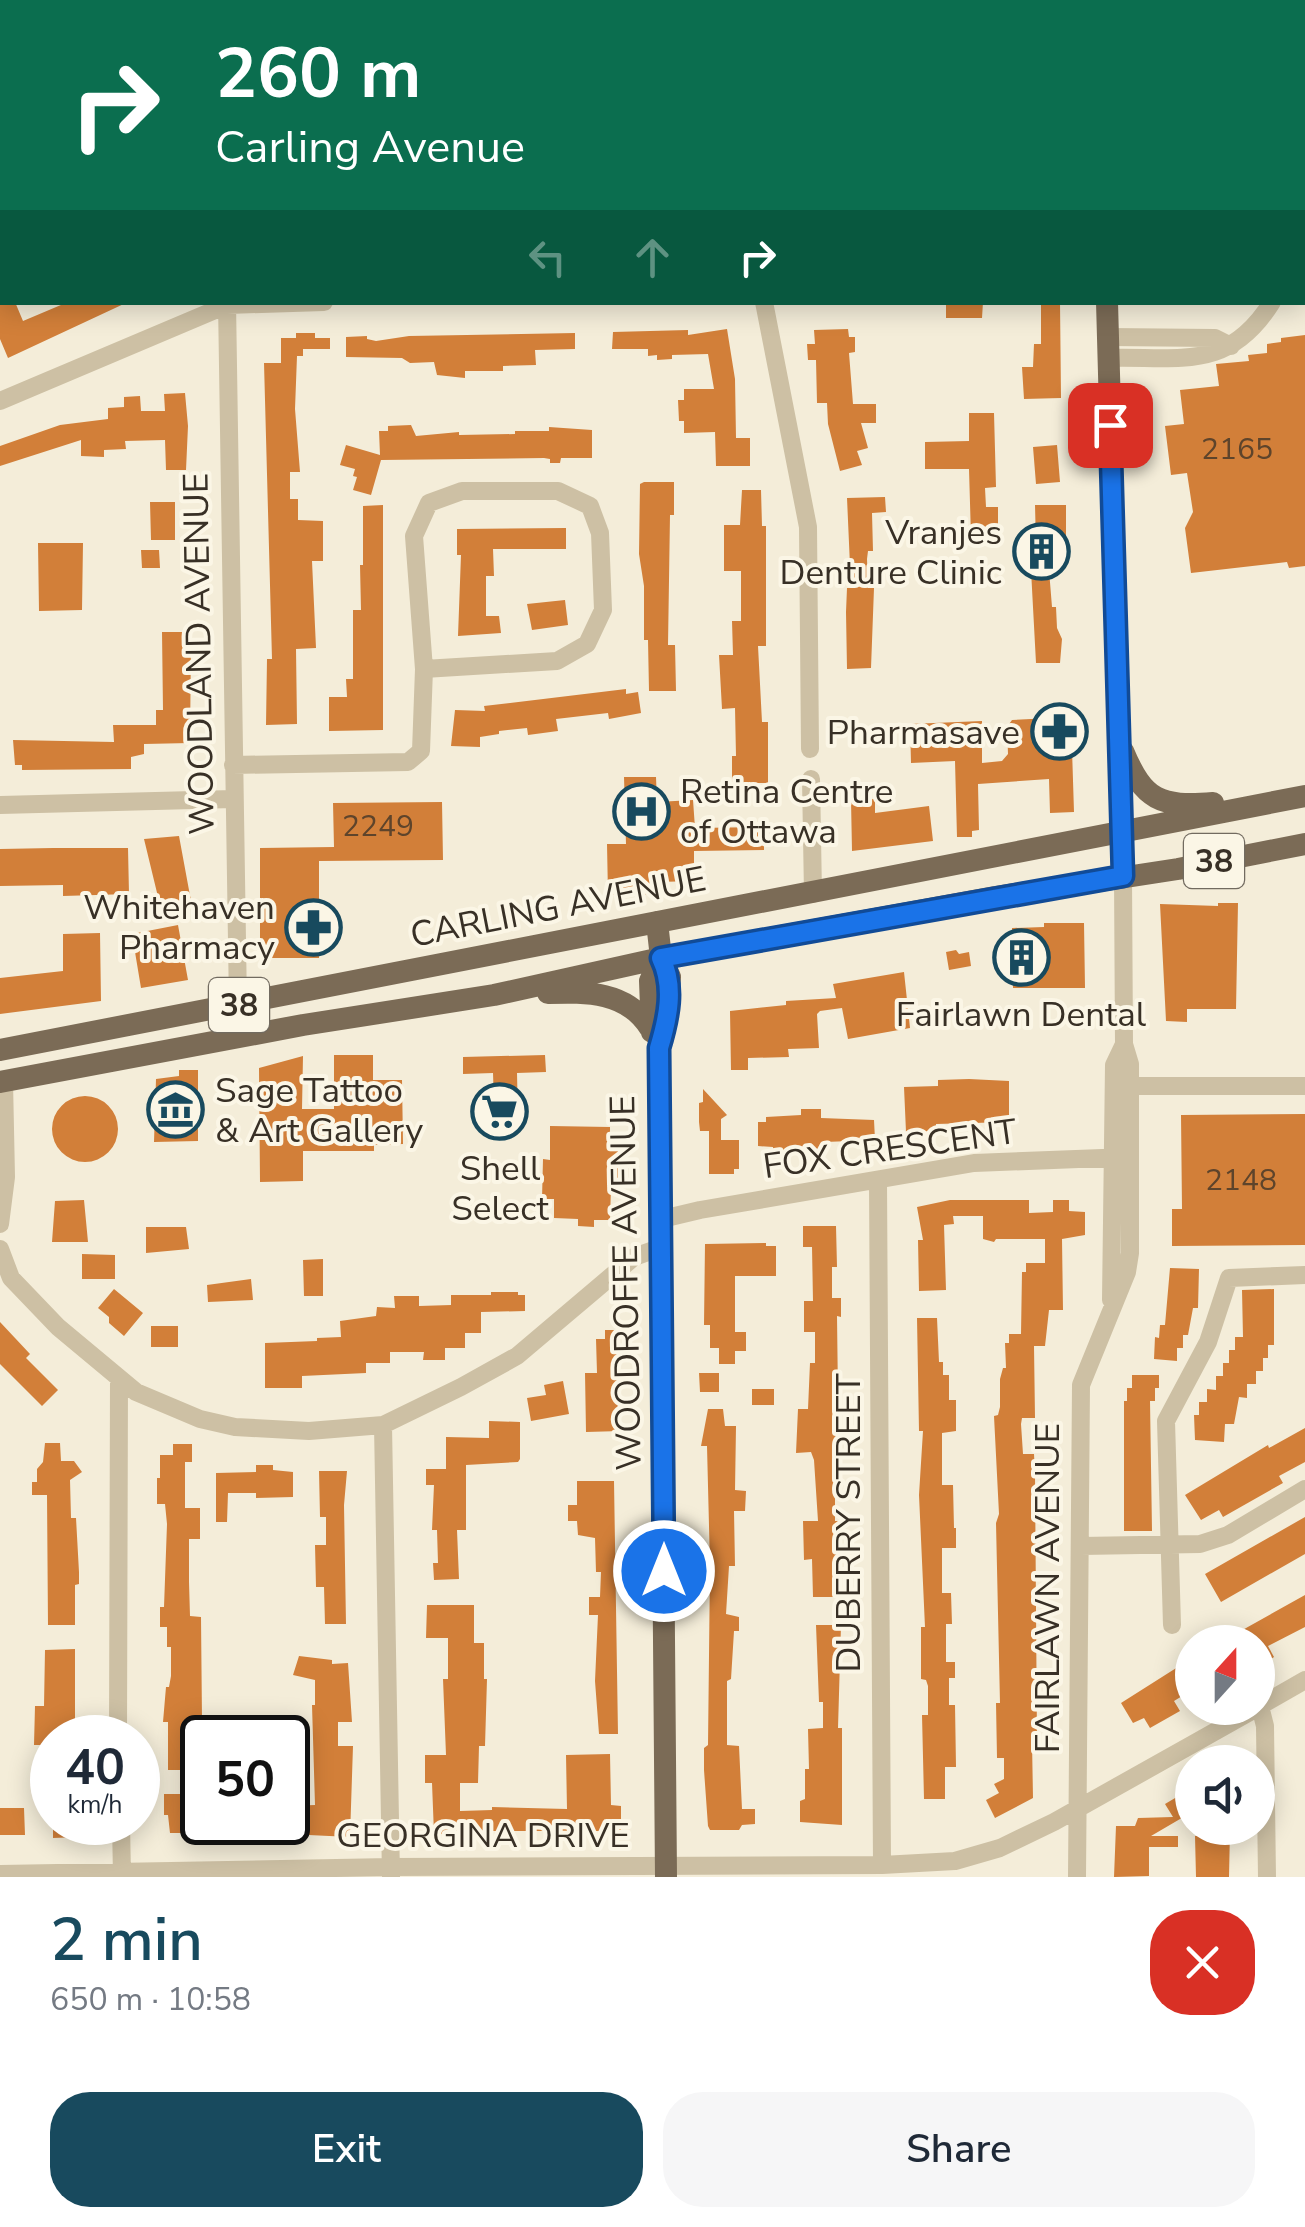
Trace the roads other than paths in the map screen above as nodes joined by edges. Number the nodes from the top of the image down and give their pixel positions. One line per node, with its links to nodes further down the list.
1 (225, 305): 7 (street)
2 (227, 305): 11 (street, WOODLAND AVENUE)
3 (765, 305): 10 (street)
4 (1107, 305): 6 (main road)
5 (1270, 305): 6 (street)
6 (1108, 348): 9 (main road)
7 (0, 401)
8 (424, 669): 8 (street); 11 (street)
9 (1119, 743): 13 (main road); 16 (main road)
10 (810, 749)
11 (232, 765): 14 (street, WOODLAND AVENUE)
12 (811, 780): 19 (street)
13 (1302, 796): 16 (main road, CARLING AVENUE / 38)
14 (233, 799): 15 (street); 23 (street, WOODLAND AVENUE)
15 (0, 805)
16 (1122, 834): 18 (main road); 19 (main road, CARLING AVENUE)
17 (1305, 844): 18 (main road, CARLING AVENUE / 38)
18 (1123, 876): 21 (main road, CARLING AVENUE); 27 (street, FAIRLAWN AVENUE)
19 (813, 894): 20 (main road, CARLING AVENUE)
20 (657, 922): 21 (main road, WOODROFFE AVENUE); 23 (main road, CARLING AVENUE / 38)
21 (661, 958): 22 (main road, CARLING AVENUE / 38); 24 (main road, WOODROFFE AVENUE)
22 (494, 994): 24 (main road); 26 (main road, CARLING AVENUE / 38)
23 (238, 1005): 25 (main road, CARLING AVENUE / 38)
24 (654, 1038): 31 (main road, WOODROFFE AVENUE)
25 (0, 1050)
26 (2, 1081): 32 (street)
27 (1121, 1086): 28 (street); 29 (street, FAIRLAWN AVENUE)
28 (1305, 1086)
29 (1120, 1158): 30 (street, FOX CRESCENT); 40 (street, FAIRLAWN AVENUE)
30 (878, 1181): 31 (street, FOX CRESCENT); 49 (street, DUBERRY STREET)
31 (662, 1220): 33 (main road, WOODROFFE AVENUE)
32 (0, 1224)
33 (662, 1247): 37 (street); 51 (main road, WOODROFFE AVENUE)
34 (0, 1249): 36 (street)
35 (1305, 1275): 39 (street)
36 (119, 1379): 37 (street); 44 (street)
37 (383, 1425): 50 (street)
38 (1305, 1489): 39 (street)
39 (1169, 1544): 40 (street); 41 (street)
40 (1081, 1546): 47 (street, FAIRLAWN AVENUE)
41 (1172, 1625)
42 (1305, 1680): 43 (street, GEORGINA DRIVE)
43 (1275, 1697)
44 (118, 1715)
45 (1225, 1725): 47 (street, GEORGINA DRIVE)
46 (1265, 1725): 55 (street)
47 (1077, 1807): 49 (street, GEORGINA DRIVE); 54 (street, FAIRLAWN AVENUE)
48 (121, 1845): 53 (street)
49 (882, 1865): 51 (street, GEORGINA DRIVE)
50 (391, 1872): 51 (street, GEORGINA DRIVE); 53 (street, GEORGINA DRIVE)
51 (666, 1872)
52 (0, 1874): 53 (street, GEORGINA DRIVE)
53 (122, 1875)
54 (1077, 1877)
55 (1266, 1877)

